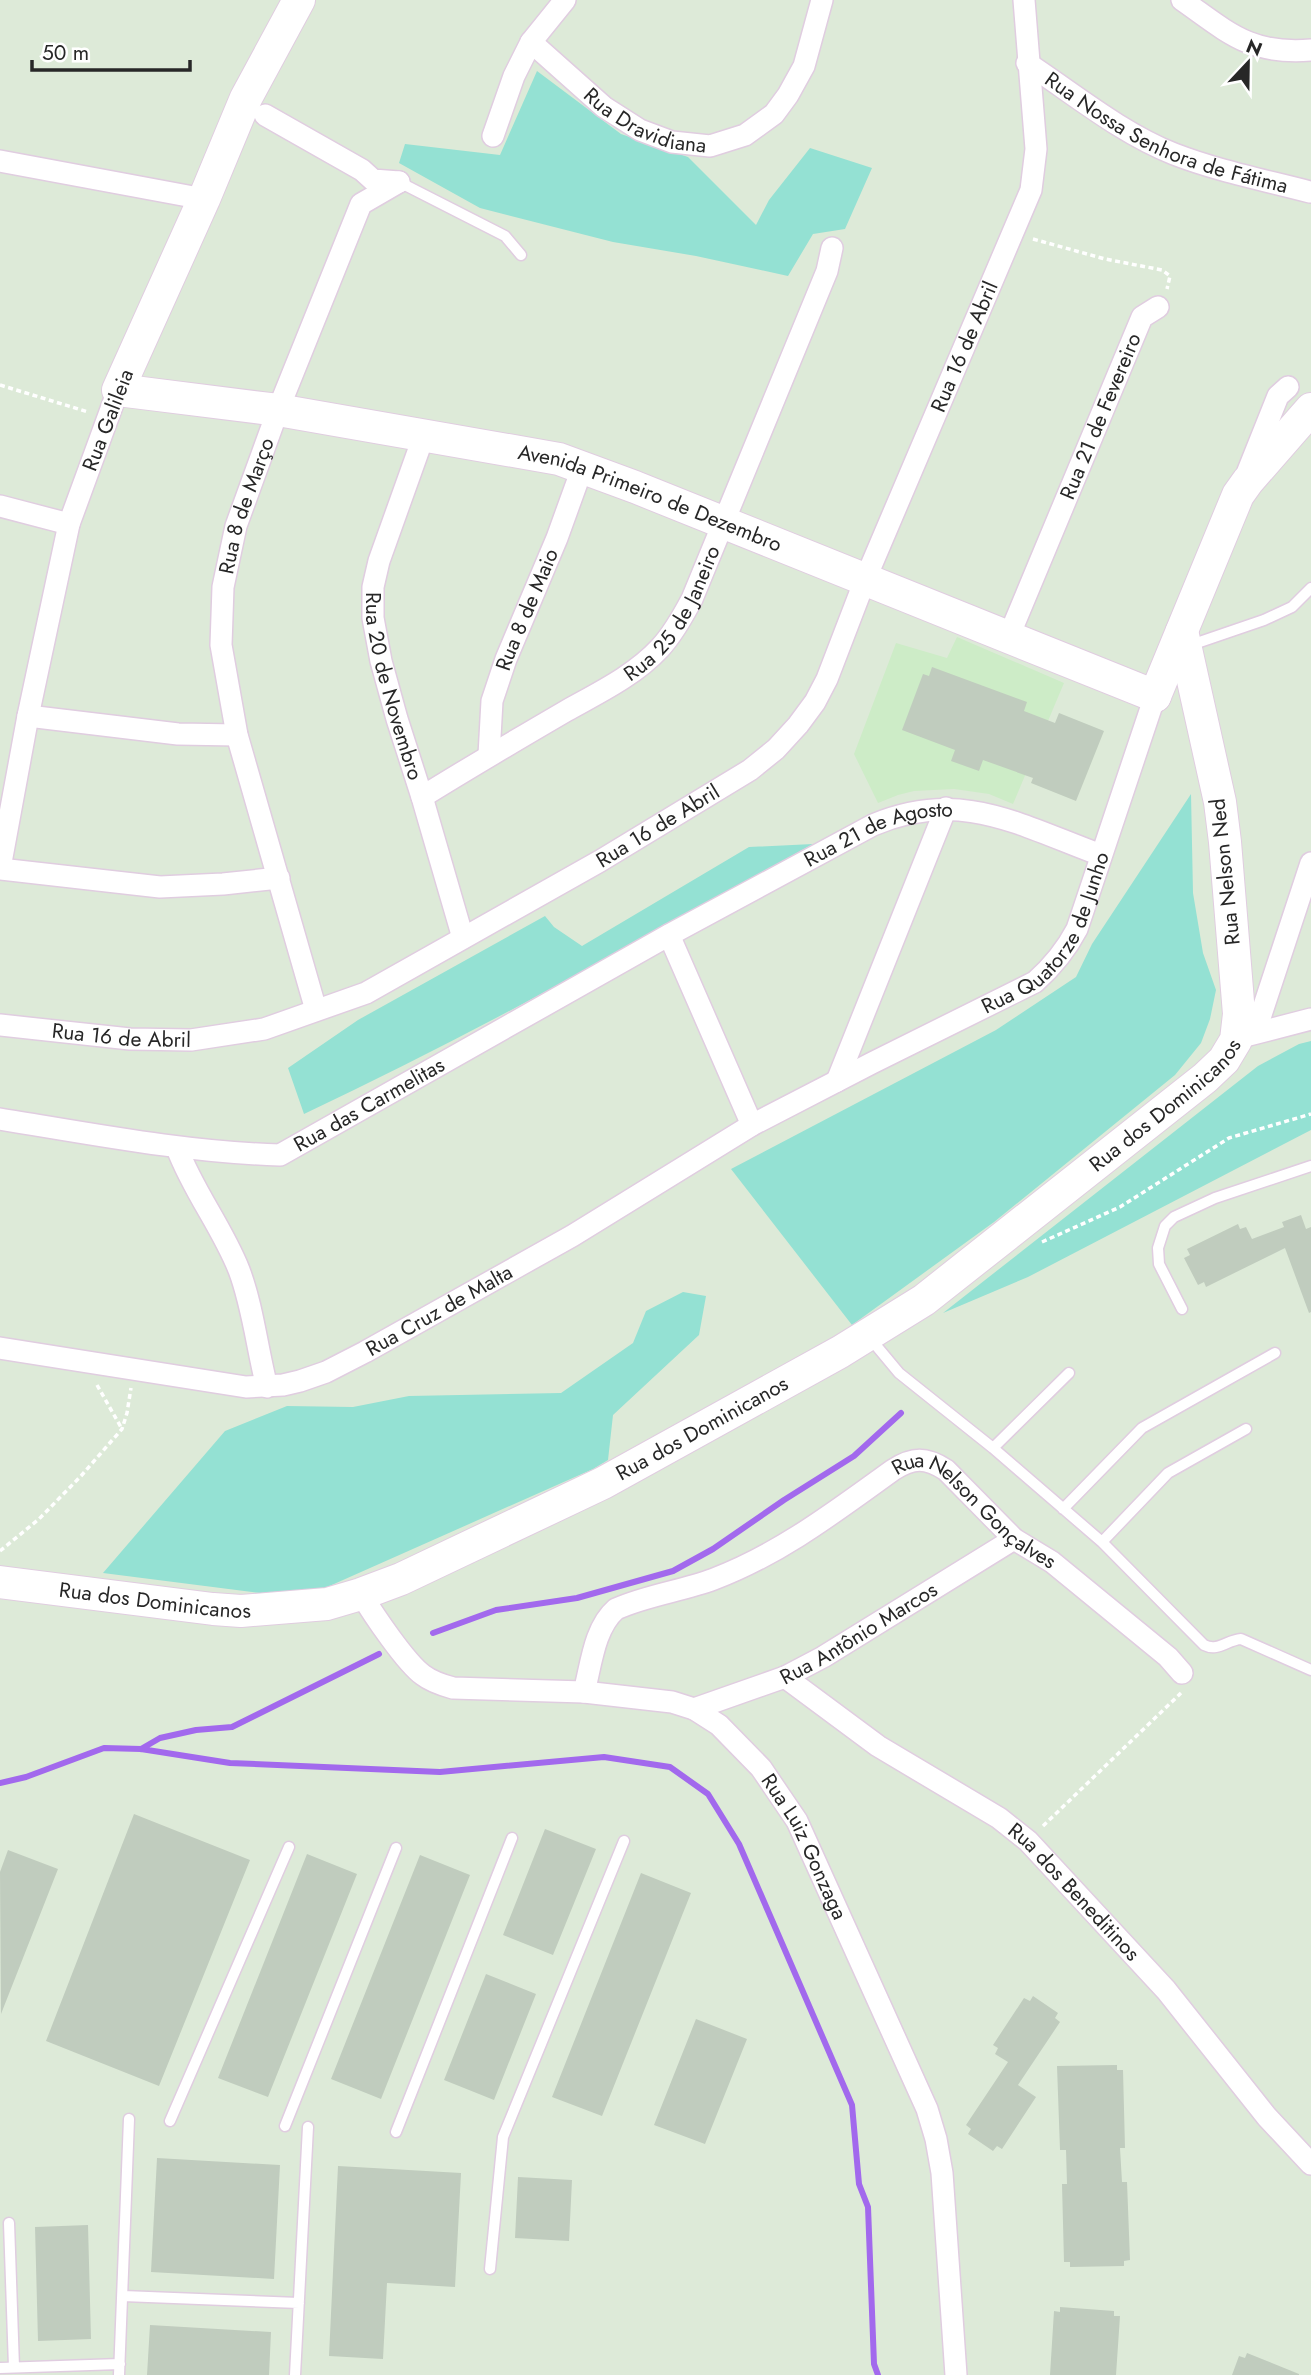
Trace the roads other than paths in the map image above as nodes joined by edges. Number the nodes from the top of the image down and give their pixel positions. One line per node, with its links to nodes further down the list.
1 (299, 0): 14 (street, Rua Galileia)
2 (565, 0): 6 (street)
3 (822, 0): 6 (street, Rua Dravidiana)
4 (1024, 0): 8 (street, Rua 16 de Abril)
5 (1182, 0): 7 (street)
6 (531, 42): 10 (street)
7 (1311, 50)
8 (1027, 63): 13 (street, Rua Nossa Senhora de Fátima); 28 (street, Rua 16 de Abril)
9 (265, 115): 12 (street)
10 (493, 136)
11 (0, 161): 14 (street)
12 (399, 182): 16 (lane); 21 (street, Rua 8 de Março)
13 (1310, 192)
14 (204, 199): 19 (street, Rua Galileia)
15 (832, 248): 26 (street, Rua 25 de Janeiro)
16 (521, 255)
17 (1158, 307): 30 (street, Rua 21 de Fevereiro)
18 (1288, 387): 24 (street)
19 (112, 404): 21 (street, Avenida Primeiro de Dezembro); 27 (street, Rua Galileia)
20 (1311, 409): 24 (street)
21 (278, 410): 22 (street, Avenida Primeiro de Dezembro); 35 (street, Rua 8 de Março)
22 (424, 435): 23 (street, Avenida Primeiro de Dezembro); 37 (street, Rua 20 de Novembro)
23 (583, 466): 26 (street, Avenida Primeiro de Dezembro); 36 (street, Rua 8 de Maio)
24 (1238, 495): 31 (street)
25 (0, 506): 27 (street)
26 (724, 522): 28 (street, Avenida Primeiro de Dezembro); 36 (street, Rua 25 de Janeiro)
27 (69, 524): 34 (street, Rua Galileia)
28 (865, 580): 30 (street, Avenida Primeiro de Dezembro); 44 (street, Rua 16 de Abril)
29 (1311, 588): 31 (lane)
30 (1009, 636): 32 (street, Avenida Primeiro de Dezembro)
31 (1184, 638): 32 (street); 33 (street, Rua Nelson Ned)
32 (1155, 696): 33 (street); 39 (street, Rua Quatorze de Junho)
33 (1199, 706): 48 (street, Rua Nelson Ned)
34 (28, 716): 35 (street); 41 (street, Rua Galileia)
35 (237, 735): 42 (street, Rua 8 de Março)
36 (489, 755): 37 (street, Rua 25 de Janeiro)
37 (422, 797): 44 (street, Rua 20 de Novembro)
38 (946, 808): 39 (street, Rua 21 de Agosto); 43 (street, Rua 21 de Agosto); 49 (street)
39 (1101, 855): 49 (street, Rua Quatorze de Junho)
40 (1311, 863): 48 (street)
41 (0, 868): 42 (street)
42 (279, 878): 45 (street, Rua 8 de Março)
43 (669, 935): 51 (street); 52 (street, Rua das Carmelitas)
44 (463, 938): 45 (street, Rua 16 de Abril)
45 (316, 1010): 47 (street, Rua 16 de Abril)
46 (1311, 1019): 48 (street, Rua dos Dominicanos)
47 (0, 1025)
48 (1246, 1036): 55 (street, Rua dos Dominicanos)
49 (838, 1081): 51 (street, Rua Cruz de Malta)
50 (0, 1119): 52 (street, Rua das Carmelitas)
51 (752, 1125): 59 (street, Rua Cruz de Malta)
52 (177, 1148): 59 (street)
53 (1311, 1166): 54 (lane)
54 (1182, 1309)
55 (867, 1335): 61 (lane); 66 (street, Rua dos Dominicanos)
56 (0, 1348): 59 (street, Rua Cruz de Malta)
57 (1275, 1353): 62 (lane)
58 (1069, 1373): 61 (lane)
59 (267, 1387)
60 (1246, 1429): 64 (lane)
61 (993, 1448): 62 (lane)
62 (1063, 1509): 64 (lane)
63 (1014, 1539): 68 (street, Rua Nelson Gonçalves); 69 (street, Rua Antônio Marcos); 70 (street, Rua Nelson Gonçalves)
64 (1102, 1542): 67 (lane)
65 (0, 1582): 66 (street, Rua dos Dominicanos)
66 (361, 1594): 70 (street, Rua Luiz Gonzaga)
67 (1311, 1670)
68 (1182, 1673)
69 (785, 1677): 71 (street, Rua Antônio Marcos); 81 (street, Rua dos Beneditinos)
70 (584, 1692): 71 (street, Rua Luiz Gonzaga)
71 (694, 1709): 90 (street, Rua Luiz Gonzaga)
72 (512, 1838): 80 (lane)
73 (624, 1841): 83 (lane)
74 (289, 1847): 77 (lane)
75 (396, 1848): 78 (lane)
76 (129, 2119): 84 (lane)
77 (170, 2121)
78 (285, 2126)
79 (308, 2127): 85 (lane)
80 (396, 2132)
81 (1311, 2164)
82 (9, 2223): 86 (lane)
83 (490, 2269)
84 (122, 2297): 85 (lane); 88 (lane)
85 (299, 2303): 89 (lane)
86 (14, 2367): 87 (lane); 88 (lane)
87 (0, 2368)
88 (120, 2370)
89 (295, 2375)
90 (956, 2375)

